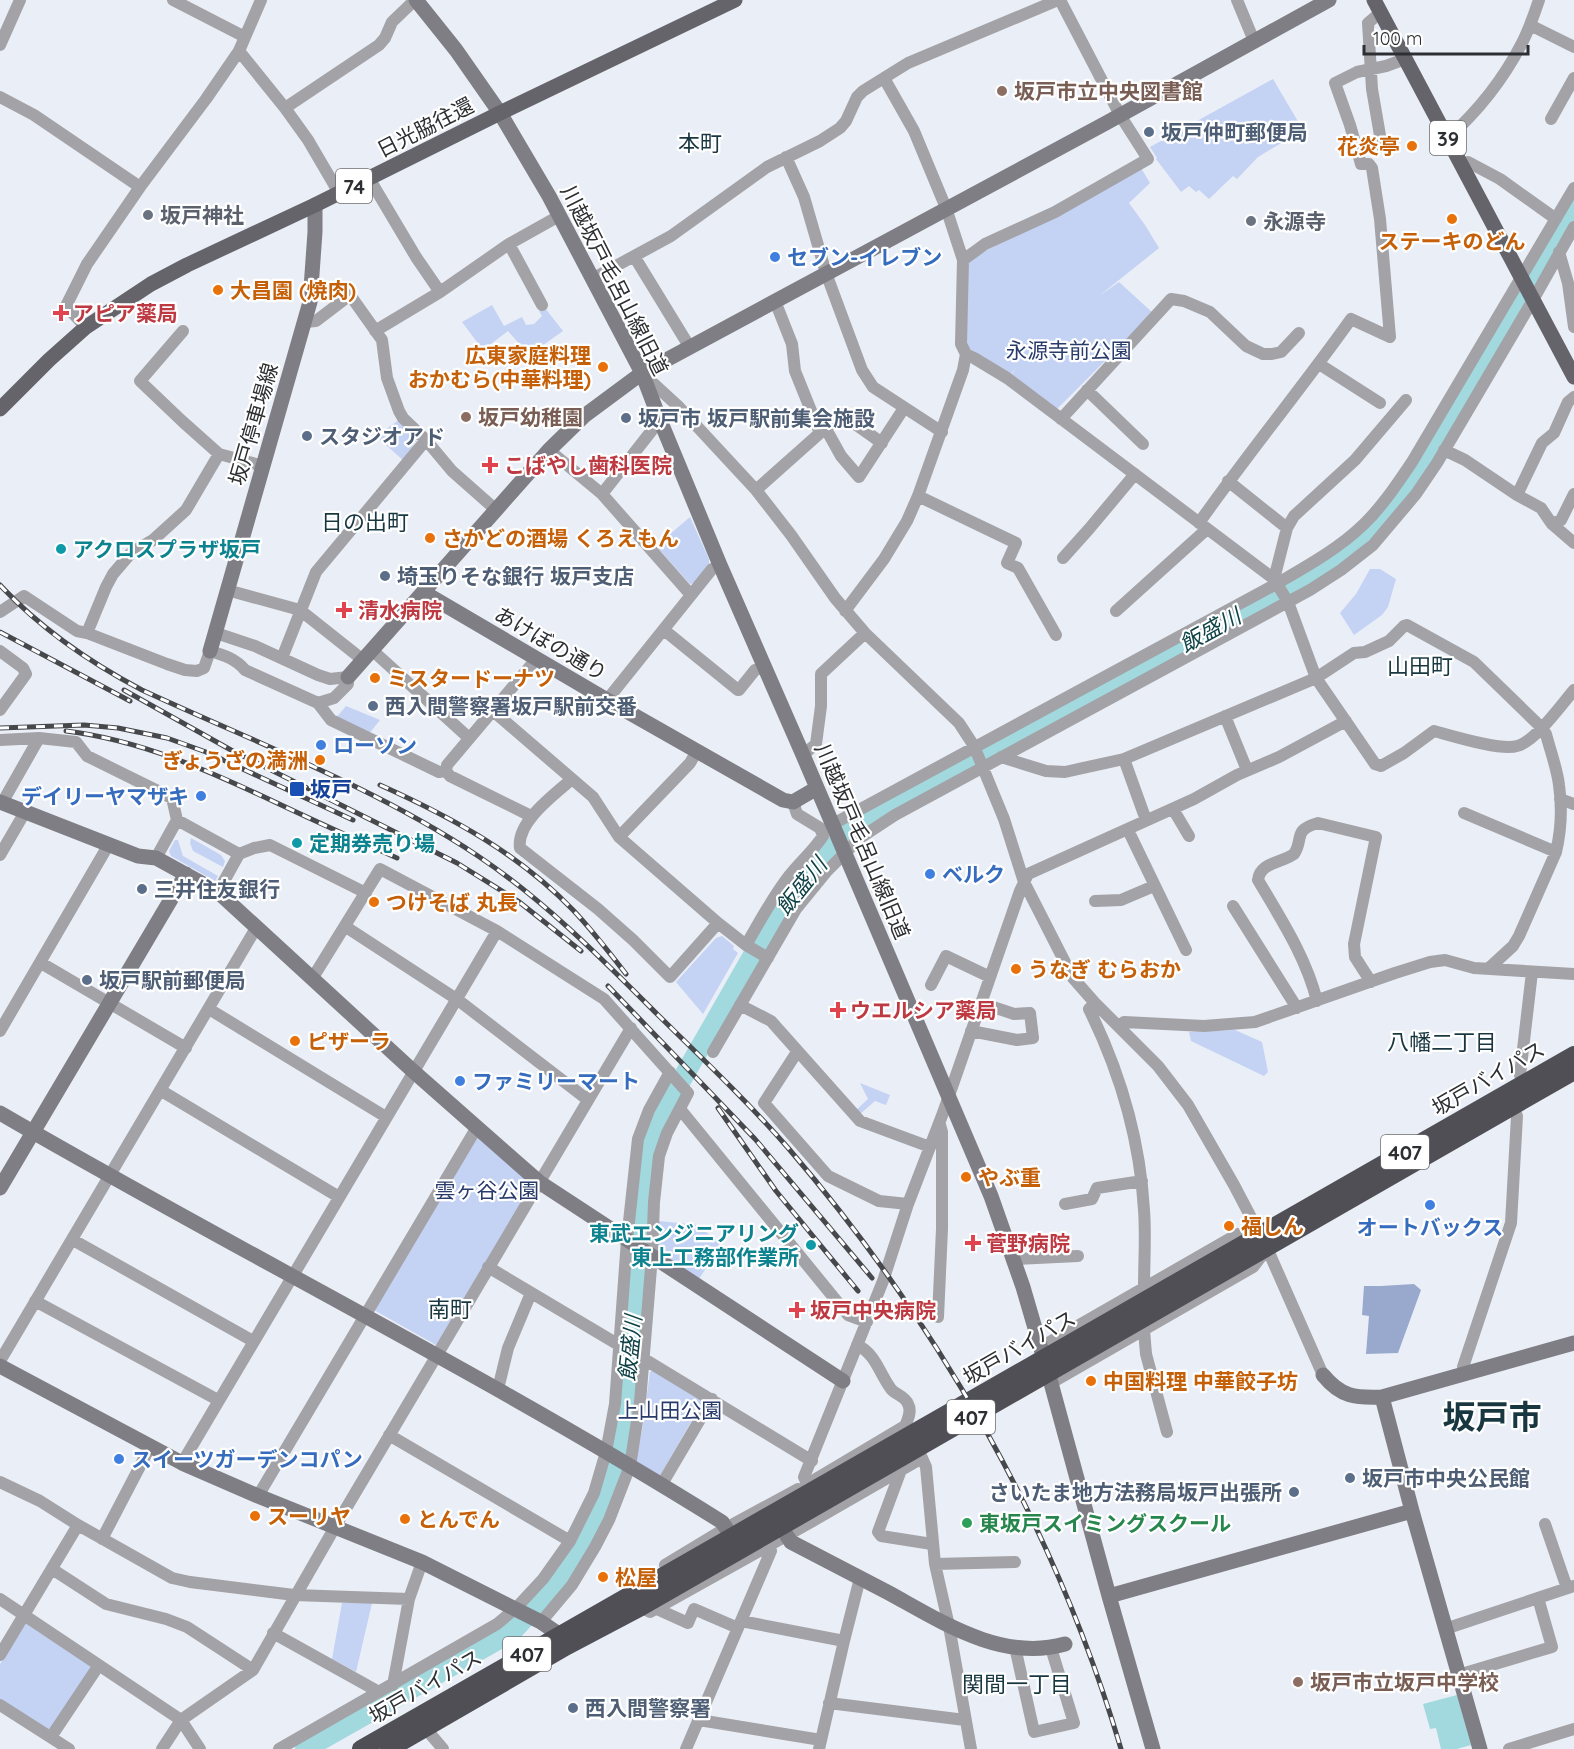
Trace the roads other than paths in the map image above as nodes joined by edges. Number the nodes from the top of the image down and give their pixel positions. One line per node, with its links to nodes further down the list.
1 (20, 0): 14 (street)
2 (173, 0): 12 (street)
3 (261, 0): 12 (street)
4 (416, 0): 22 (street); 23 (street, 川越坂戸毛呂山線旧道)
5 (735, 0): 23 (main road, 日光脇往還 / 74)
6 (1059, 0): 19 (street); 24 (street)
7 (1237, 0): 13 (street)
8 (1329, 0): 13 (street)
9 (1539, 0): 11 (street)
10 (1377, 6): 17 (main road, 39); 18 (street)
11 (1530, 25): 15 (street); 26 (street)
12 (245, 37): 16 (street)
13 (1254, 40): 24 (street)
14 (0, 45)
15 (1574, 47)
16 (238, 51): 22 (street); 31 (street)
17 (1405, 58): 18 (street); 26 (main road, 39)
18 (1371, 68): 27 (street); 58 (street)
19 (884, 78): 28 (street); 35 (street)
20 (1574, 78): 25 (street)
21 (0, 97): 31 (street)
22 (285, 108): 33 (street)
23 (500, 113): 30 (main road, 日光脇往還 / 74); 36 (street, 川越坂戸毛呂山線旧道)
24 (1120, 115): 35 (street); 42 (street)
25 (1551, 119)
26 (1448, 138): 29 (main road, 39)
27 (1382, 147)
28 (786, 156): 41 (street); 43 (street)
29 (1462, 165): 37 (street); 44 (main road, 39)
30 (369, 178): 33 (main road, 日光脇往還 / 74); 46 (street)
31 (140, 187): 51 (street)
32 (1574, 188): 37 (street)
33 (339, 193): 34 (main road, 日光脇往還 / 74)
34 (315, 205): 50 (street, 坂戸停車場線); 51 (main road, 日光脇往還 / 74)
35 (946, 208): 42 (street); 43 (street)
36 (559, 216): 39 (street); 45 (street, 川越坂戸毛呂山線旧道)
37 (1556, 219): 44 (street)
38 (1574, 228): 40 (street)
39 (509, 244): 46 (street); 49 (street)
40 (1559, 252): 47 (street); 52 (street)
41 (634, 256): 45 (street); 56 (street)
42 (963, 260): 57 (street)
43 (826, 273): 48 (street); 66 (street)
44 (1521, 276): 47 (main road, 39); 93 (street)
45 (592, 279): 59 (street, 川越坂戸毛呂山線旧道)
46 (440, 292): 54 (street)
47 (1533, 300): 60 (main road, 39); 76 (street)
48 (775, 301): 56 (street); 70 (street)
49 (542, 306)
50 (304, 322): 54 (street); 78 (street, 坂戸停車場線)
51 (86, 327): 67 (main road, 日光脇往還 / 74)
52 (1574, 327)
53 (183, 331): 77 (street)
54 (375, 331): 72 (street)
55 (1299, 333): 61 (street)
56 (689, 346): 59 (street)
57 (966, 354): 69 (street); 71 (street)
58 (1319, 364): 64 (street); 80 (street)
59 (642, 373): 65 (street); 68 (street, 川越坂戸毛呂山線旧道); 75 (street)
60 (1574, 377)
61 (1087, 390): 69 (street); 74 (street)
62 (1574, 397): 84 (street)
63 (1406, 400): 89 (street)
64 (1380, 403)
65 (679, 407): 68 (street); 81 (street)
66 (904, 408): 71 (street); 73 (street)
67 (0, 410)
68 (657, 414): 82 (street); 92 (street, 川越坂戸毛呂山線旧道)
69 (1061, 419): 79 (street)
70 (823, 431): 73 (street); 73 (street); 81 (street)
71 (942, 432): 85 (street)
72 (426, 440): 86 (street); 98 (street)
73 (882, 443)
74 (1143, 444)
75 (549, 450): 82 (street); 86 (street)
76 (1444, 450): 84 (street); 97 (street)
77 (219, 454): 78 (street); 103 (street)
78 (263, 466): 94 (street, 坂戸停車場線)
79 (1135, 474): 88 (street); 91 (street)
80 (1228, 481): 88 (street); 89 (street)
81 (756, 490): 99 (street)
82 (602, 494): 96 (street)
83 (1574, 494): 87 (street)
84 (1517, 495): 87 (street)
85 (918, 496): 99 (street); 106 (street)
86 (495, 509): 95 (street)
87 (1552, 524): 90 (street)
88 (1203, 526): 93 (street); 100 (street)
89 (1287, 528): 93 (street)
90 (1574, 543)
91 (1063, 558)
92 (720, 566): 96 (street); 114 (street, 川越坂戸毛呂山線旧道)
93 (1276, 581): 97 (street); 128 (street)
94 (227, 590): 98 (street); 104 (street, 坂戸停車場線)
95 (423, 592): 110 (street); 112 (street, あけぼの通り)
96 (692, 595): 102 (street)
97 (1288, 602): 116 (street); 131 (street)
98 (300, 610): 110 (street); 111 (street)
99 (845, 611): 105 (street)
100 (1116, 611)
101 (0, 612): 103 (street)
102 (664, 630): 114 (street); 118 (street)
103 (87, 633): 109 (street)
104 (216, 633): 107 (street); 109 (street, 坂戸停車場線)
105 (865, 633): 128 (street); 130 (street)
106 (1056, 635)
107 (255, 646): 111 (street); 113 (street)
108 (0, 651): 120 (street)
109 (210, 651): 113 (street)
110 (368, 655): 115 (street); 126 (street)
111 (282, 658): 115 (street)
112 (537, 658): 118 (street, あけぼの通り); 121 (street)
113 (240, 663): 119 (street)
114 (765, 667): 130 (street, 川越坂戸毛呂山線旧道)
115 (348, 677): 119 (street)
116 (1316, 678): 122 (street); 123 (street); 124 (street)
117 (1574, 690): 124 (street)
118 (608, 700): 129 (street, あけぼの通り)
119 (318, 703): 135 (street)
120 (0, 710)
121 (493, 711): 126 (street); 136 (street)
122 (1225, 716): 132 (street); 134 (street)
123 (1346, 721): 124 (street); 134 (street)
124 (1542, 728): 138 (street)
125 (39, 738): 127 (street); 140 (street); 146 (street)
126 (469, 738): 135 (street)
127 (0, 740)
128 (974, 747): 133 (street); 148 (street)
129 (697, 751): 139 (street, あけぼの通り); 151 (street)
130 (803, 755): 137 (street, 川越坂戸毛呂山線旧道)
131 (1001, 757): 132 (street); 133 (street)
132 (1124, 759): 147 (street)
133 (982, 767): 153 (street); 159 (street)
134 (1247, 770): 142 (street)
135 (446, 771): 145 (street)
136 (572, 779): 145 (street); 151 (street)
137 (817, 788): 139 (street); 148 (street, 川越坂戸毛呂山線旧道)
138 (1560, 799): 141 (street); 154 (street)
139 (793, 802): 169 (street)
140 (1, 803): 143 (street)
141 (1574, 804)
142 (1173, 809): 147 (street); 150 (street)
143 (25, 812): 152 (street); 156 (street)
144 (1464, 813): 154 (street)
145 (531, 816): 165 (street)
146 (177, 820): 155 (street); 157 (street)
147 (1146, 820): 149 (street)
148 (834, 827): 153 (street, 川越坂戸毛呂山線旧道)
149 (1128, 830): 159 (street); 160 (street)
150 (1189, 836)
151 (619, 837): 165 (street)
152 (109, 844): 157 (street); 172 (street)
153 (845, 852): 171 (street); 202 (street, 川越坂戸毛呂山線旧道)
154 (1556, 852): 173 (street)
155 (239, 854): 161 (street); 162 (street)
156 (0, 855)
157 (156, 858): 158 (street)
158 (186, 874): 161 (street); 184 (street)
159 (1024, 882): 176 (street); 183 (street)
160 (1154, 886): 163 (street); 170 (street)
161 (218, 892): 167 (street)
162 (366, 893): 166 (street); 168 (street)
163 (1095, 901)
164 (1233, 906): 186 (street)
165 (718, 923): 169 (street)
166 (346, 927): 177 (street); 180 (street)
167 (256, 928): 177 (street); 187 (street)
168 (497, 931): 180 (street); 190 (street)
169 (747, 945): 171 (street)
170 (1186, 950)
171 (767, 957): 185 (street)
172 (41, 963): 184 (street); 188 (street)
173 (1488, 969): 174 (street); 178 (street)
174 (1532, 972): 175 (street); 200 (street)
175 (1574, 974)
176 (990, 977): 179 (street); 182 (street)
177 (312, 979): 197 (street)
178 (1371, 982): 181 (street); 181 (street)
179 (931, 986)
180 (458, 1000): 197 (street); 203 (street)
181 (1317, 1001): 186 (street)
182 (981, 1003): 192 (street); 192 (street)
183 (1095, 1003): 189 (street); 213 (street)
184 (110, 1004): 193 (street); 210 (street)
185 (740, 1005): 194 (street); 195 (street)
186 (1297, 1008): 189 (street)
187 (209, 1009): 193 (street); 207 (street)
188 (4, 1013): 191 (street)
189 (1120, 1026): 220 (street)
190 (631, 1028): 199 (street); 203 (street)
191 (0, 1031)
192 (971, 1031): 202 (street)
193 (186, 1048): 201 (street)
194 (713, 1052)
195 (797, 1052): 211 (street); 217 (street)
196 (1574, 1055): 200 (highway, 坂戸バイパス / 407)
197 (413, 1071): 207 (street); 209 (street)
198 (1574, 1071): 204 (highway, 坂戸バイパス / 407)
199 (672, 1074): 205 (street); 221 (street)
200 (1524, 1084): 220 (highway, 坂戸バイパス / 407)
201 (160, 1090): 212 (street); 216 (street)
202 (948, 1098): 208 (street); 224 (street, 川越坂戸毛呂山線旧道)
203 (588, 1100): 214 (street)
204 (1512, 1107): 220 (highway, 坂戸バイパス / 407); 243 (street)
205 (680, 1109): 222 (street); 232 (street)
206 (0, 1113): 210 (street)
207 (386, 1117): 216 (street)
208 (939, 1124): 211 (street); 231 (street)
209 (477, 1127): 214 (street); 230 (street)
210 (33, 1132): 212 (street); 215 (street)
211 (930, 1147): 217 (street)
212 (110, 1175): 219 (street); 226 (street)
213 (1142, 1181): 218 (street); 227 (street)
214 (539, 1182): 221 (street); 225 (street)
215 (0, 1188)
216 (339, 1197): 226 (street)
217 (908, 1204): 232 (street)
218 (1065, 1204)
219 (73, 1240): 229 (street); 234 (street)
220 (1264, 1241): 227 (street); 233 (street); 242 (street); 287 (highway, 坂戸バイパス / 407)
221 (629, 1242): 222 (street); 236 (street)
222 (650, 1255): 240 (street); 244 (street)
223 (1078, 1256): 224 (street)
224 (1014, 1259): 238 (street, 川越坂戸毛呂山線旧道)
225 (488, 1267): 228 (street); 239 (street)
226 (293, 1275): 230 (street); 234 (street)
227 (1144, 1288): 238 (street)
228 (531, 1293): 236 (street); 246 (street)
229 (35, 1301): 241 (street); 249 (street)
230 (364, 1316): 239 (street); 264 (street)
231 (938, 1317)
232 (867, 1322): 237 (street)
233 (1144, 1330): 245 (street); 251 (street)
234 (253, 1341): 249 (street)
235 (1574, 1343): 243 (street)
236 (619, 1345): 254 (street)
237 (857, 1345): 244 (street); 250 (street)
238 (1041, 1347): 245 (street, 川越坂戸毛呂山線旧道)
239 (437, 1355): 246 (street); 252 (street)
240 (644, 1359): 248 (street); 258 (street)
241 (0, 1364): 253 (street)
242 (1323, 1375): 247 (street)
243 (1464, 1375): 247 (street)
244 (843, 1381): 256 (street)
245 (1051, 1383): 283 (street, 川越坂戸毛呂山線旧道)
246 (498, 1389): 254 (street)
247 (1382, 1397): 265 (street)
248 (712, 1399): 256 (street); 261 (street)
249 (218, 1400): 257 (street)
250 (905, 1426): 255 (street); 262 (street)
251 (1167, 1432)
252 (389, 1435): 269 (street); 273 (street)
253 (150, 1447): 257 (street); 272 (street)
254 (608, 1453): 258 (street); 273 (street)
255 (922, 1458): 259 (street); 274 (street)
256 (812, 1461): 262 (street)
257 (182, 1463): 264 (street)
258 (629, 1465): 261 (street); 290 (street)
259 (901, 1470): 266 (street); 274 (street)
260 (0, 1482): 268 (street)
261 (662, 1484): 270 (street)
262 (807, 1484): 263 (street)
263 (795, 1490): 266 (street); 270 (street)
264 (258, 1496): 269 (street)
265 (1412, 1511): 283 (street); 293 (street)
266 (811, 1522): 271 (street)
267 (1545, 1524): 281 (street)
268 (78, 1525): 272 (street); 279 (street)
269 (335, 1527): 276 (street); 282 (street)
270 (726, 1528): 287 (street)
271 (787, 1536): 275 (street); 280 (street)
272 (102, 1539): 282 (street)
273 (570, 1541): 288 (street)
274 (932, 1544): 278 (street)
275 (768, 1545): 287 (street); 291 (street)
276 (422, 1562): 286 (street); 288 (street)
277 (1015, 1562): 278 (street)
278 (935, 1564): 292 (street)
279 (52, 1569): 289 (street); 301 (street)
280 (860, 1578): 292 (street); 296 (street)
281 (1570, 1587): 284 (street)
282 (294, 1595): 286 (street); 294 (street)
283 (1109, 1596): 323 (street, 川越坂戸毛呂山線旧道)
284 (1538, 1598): 293 (street); 302 (street)
285 (0, 1599): 289 (street)
286 (409, 1599): 303 (street)
287 (643, 1603): 291 (street); 295 (highway, 坂戸バイパス / 407)
288 (518, 1610): 290 (street); 303 (street)
289 (25, 1615): 299 (street); 300 (street)
290 (539, 1621): 295 (street)
291 (739, 1624): 296 (street); 309 (street)
292 (949, 1626): 298 (street); 307 (street)
293 (1445, 1629): 302 (street)
294 (273, 1633): 301 (street); 304 (street)
295 (563, 1640): 310 (highway, 坂戸バイパス / 407)
296 (844, 1641): 305 (street)
297 (1058, 1646): 298 (street); 298 (street)
298 (1015, 1647)
299 (0, 1655)
300 (99, 1665): 308 (street); 312 (street)
301 (253, 1670): 308 (street)
302 (1458, 1675): 324 (street)
303 (393, 1685): 304 (street)
304 (379, 1692): 317 (street)
305 (829, 1703): 307 (street); 313 (street)
306 (0, 1705): 312 (street)
307 (965, 1719): 322 (street)
308 (181, 1720): 315 (street); 316 (street)
309 (699, 1720): 313 (street); 321 (street)
310 (421, 1722): 318 (highway, 坂戸バイパス / 407); 319 (highway, 坂戸バイパス / 407); 320 (street)
311 (1574, 1729): 325 (street)
312 (51, 1737): 314 (street)
313 (820, 1745)
314 (69, 1749)
315 (162, 1749)
316 (200, 1749)
317 (279, 1749)
318 (361, 1749)
319 (389, 1749)
320 (442, 1749)
321 (686, 1749)
322 (971, 1749)
323 (1153, 1749)
324 (1480, 1749)
325 (1509, 1749)

